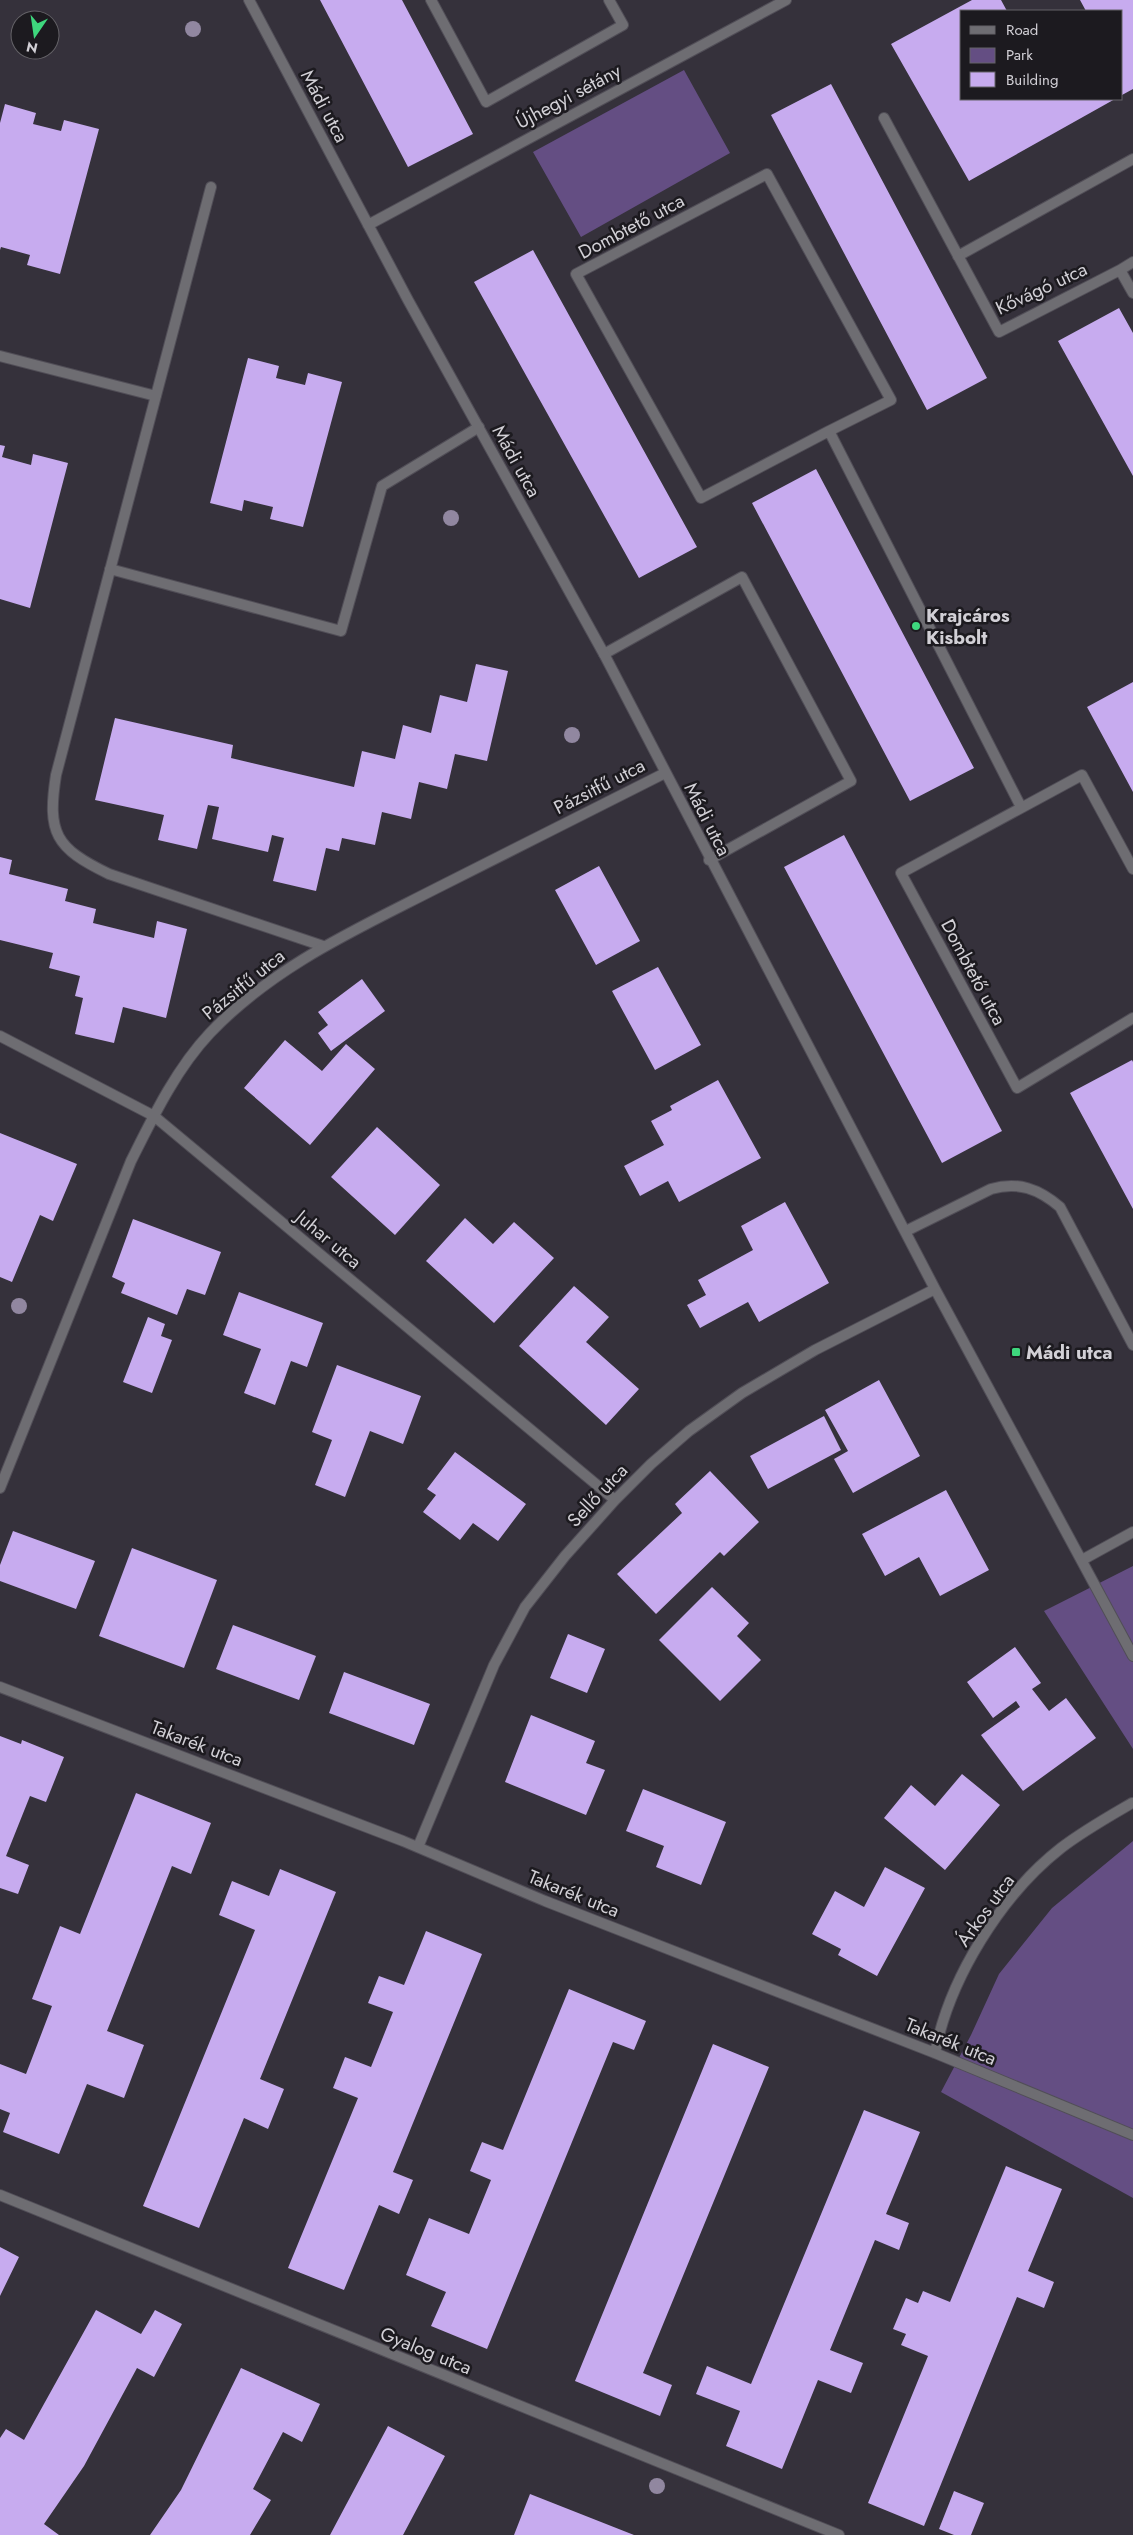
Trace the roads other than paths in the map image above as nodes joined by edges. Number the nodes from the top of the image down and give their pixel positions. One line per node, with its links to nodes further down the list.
1 (249, 0): 8 (street, Mádi utca)
2 (431, 0): 3 (street)
3 (609, 0)
4 (786, 0): 8 (street, Újhegyi sétány)
5 (884, 118): 9 (street, Kővágó utca)
6 (1133, 159): 9 (street)
7 (211, 187): 14 (street)
8 (368, 225): 15 (street, Mádi utca)
9 (958, 256): 11 (street, Kővágó utca)
10 (1133, 262): 11 (street, Kővágó utca)
11 (1120, 270): 12 (street)
12 (1133, 293)
13 (0, 356): 14 (street)
14 (156, 396): 17 (street)
15 (479, 427): 17 (street); 18 (street, Mádi utca)
16 (829, 431): 16 (street, Dombtető utca); 20 (street)
17 (110, 569): 23 (street)
18 (604, 654): 19 (street, Mádi utca); 21 (street)
19 (665, 773): 21 (street, Mádi utca); 23 (street, Pázsitfű utca)
20 (1021, 807): 22 (street, Dombtető utca); 24 (street, Dombtető utca)
21 (709, 860): 27 (street, Mádi utca)
22 (1133, 869)
23 (322, 946): 26 (street, Pázsitfű utca)
24 (1133, 1018)
25 (0, 1036): 26 (street, Juhar utca)
26 (154, 1116): 30 (street, Pázsitfű utca); 31 (street, Juhar utca)
27 (906, 1231): 28 (street, Mádi utca); 29 (street)
28 (936, 1289): 31 (street, Sellő utca); 33 (street, Mádi utca)
29 (1133, 1345)
30 (0, 1488)
31 (615, 1500): 37 (street, Sellő utca)
32 (1133, 1532): 33 (street)
33 (1082, 1560): 34 (street, Mádi utca)
34 (1133, 1656)
35 (0, 1687): 37 (street, Takarék utca)
36 (1132, 1803): 38 (street, Árkos utca)
37 (418, 1847): 38 (street, Takarék utca)
38 (935, 2053): 39 (street, Takarék utca)
39 (1133, 2136)
40 (0, 2195): 41 (street, Gyalog utca)
41 (839, 2535)

